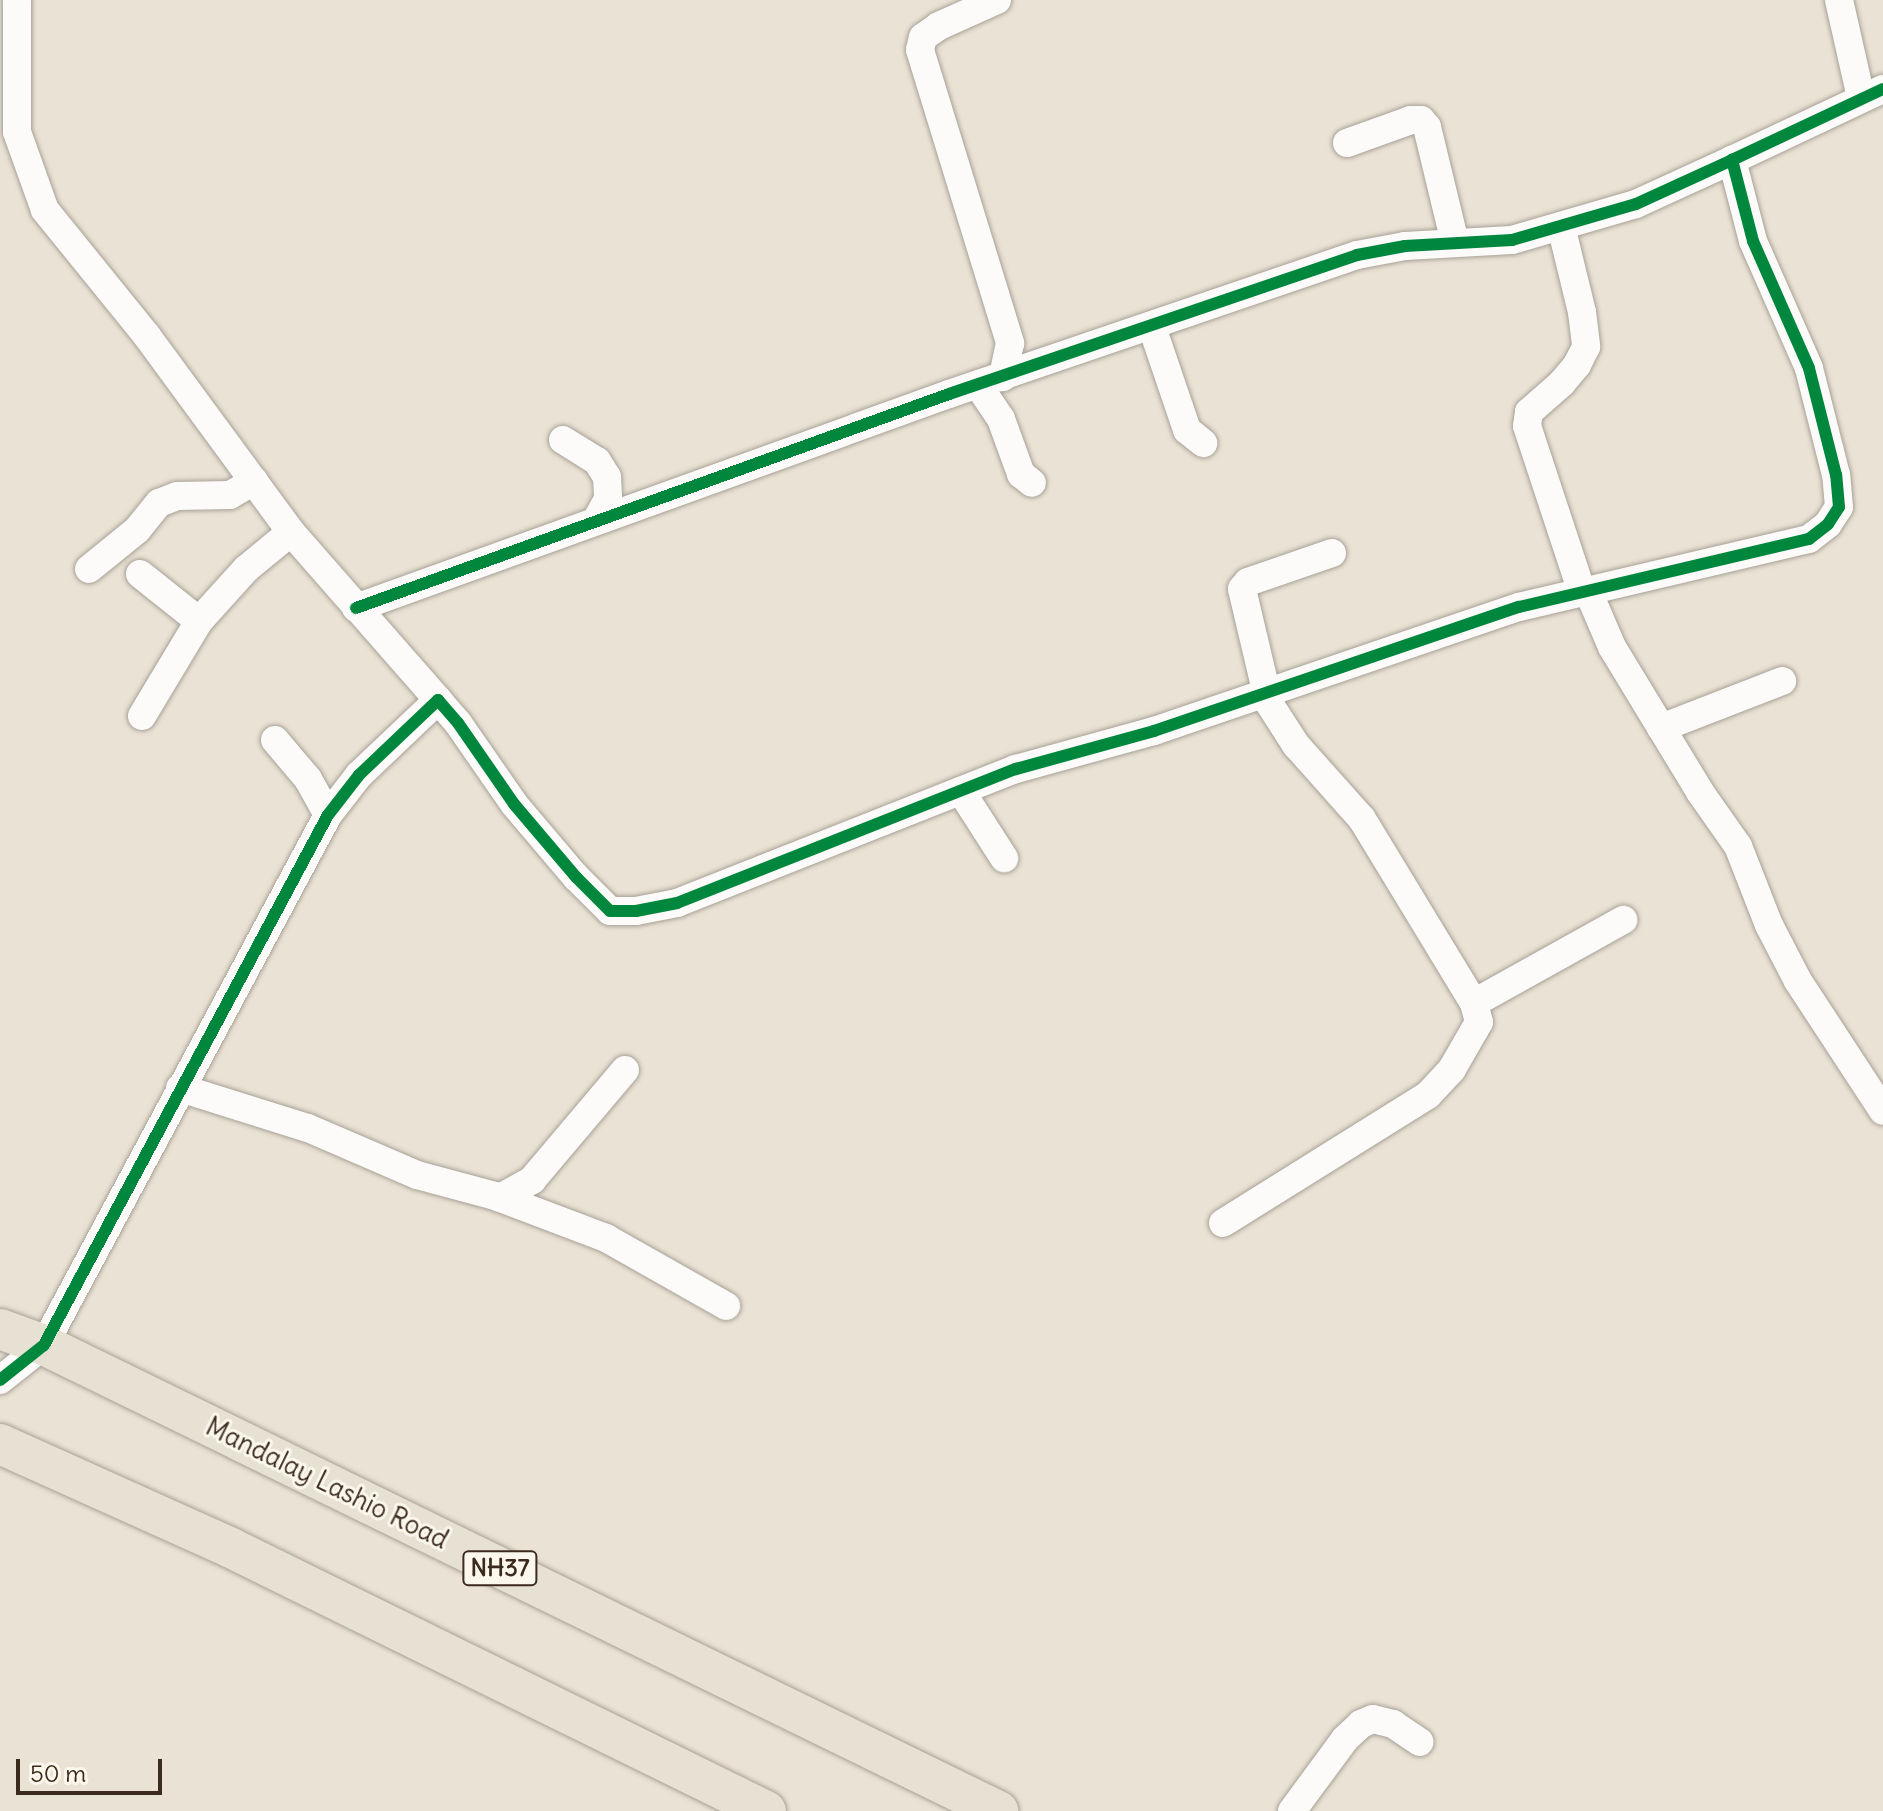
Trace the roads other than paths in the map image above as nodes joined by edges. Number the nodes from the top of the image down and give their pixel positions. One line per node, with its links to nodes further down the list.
1 (17, 0): 5 (street)
2 (997, 0): 11 (street)
3 (1839, 0): 4 (street)
4 (1872, 93): 7 (street)
5 (8, 135): 14 (street)
6 (1347, 143): 9 (street)
7 (1732, 160): 8 (street); 21 (street)
8 (1561, 226): 9 (street); 21 (street)
9 (1455, 243): 10 (street)
10 (1152, 327): 11 (street); 13 (street)
11 (991, 381): 15 (street); 16 (street)
12 (563, 440): 16 (street)
13 (1203, 443)
14 (254, 481): 17 (street); 19 (street)
15 (1032, 483)
16 (597, 519): 22 (street)
17 (291, 532): 22 (street); 23 (street)
18 (1332, 553): 25 (street)
19 (89, 569)
20 (140, 574): 23 (street)
21 (1585, 591): 25 (street); 28 (street)
22 (356, 608): 26 (street)
23 (199, 621): 27 (street)
24 (1782, 681): 28 (street)
25 (1268, 693): 30 (street); 34 (street)
26 (438, 700): 30 (street); 31 (street)
27 (142, 716)
28 (1661, 728): 37 (street)
29 (275, 740): 31 (street)
30 (961, 791): 32 (street)
31 (328, 815): 36 (street)
32 (1004, 858)
33 (1623, 920): 34 (street)
34 (1474, 1003): 39 (street)
35 (625, 1070): 38 (street)
36 (180, 1088): 38 (street); 42 (street)
37 (1883, 1111)
38 (500, 1198): 40 (street)
39 (1223, 1223)
40 (726, 1306)
41 (0, 1329): 42 (highway, Mandalay Lashio Road / NH37)
42 (44, 1345): 43 (street); 47 (highway, Mandalay Lashio Road / NH37)
43 (0, 1380)
44 (0, 1444): 46 (highway)
45 (1420, 1742): 48 (street)
46 (766, 1811)
47 (998, 1811)
48 (1292, 1811)

